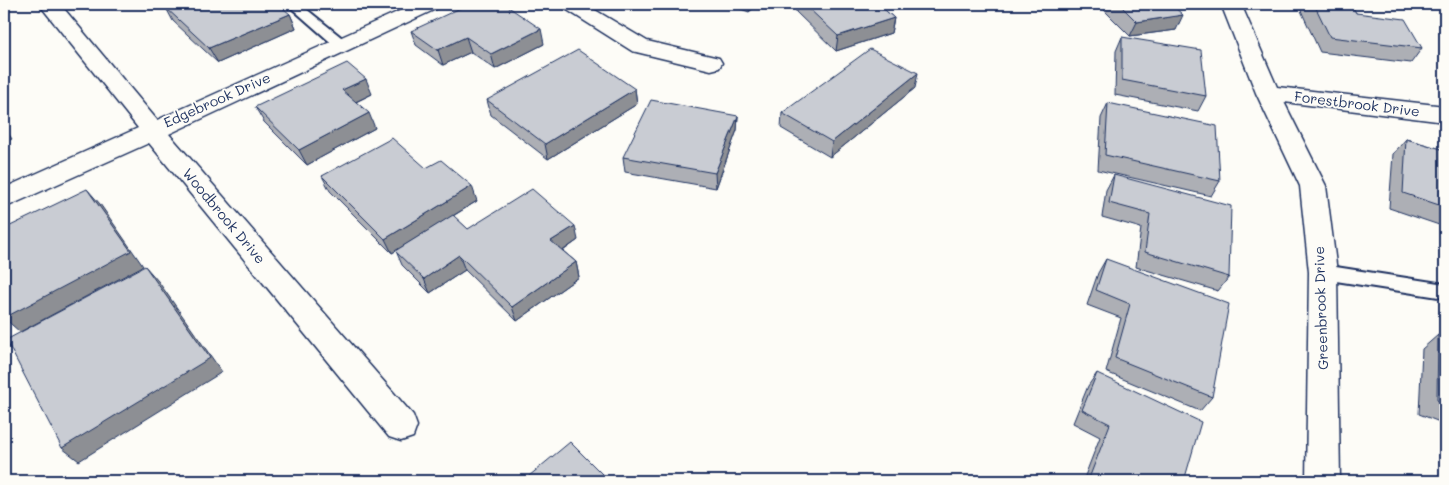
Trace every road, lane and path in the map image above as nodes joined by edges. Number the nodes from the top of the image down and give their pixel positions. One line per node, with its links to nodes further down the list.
1 (49, 4): 10 (street, Woodbrook Drive)
2 (293, 4): 6 (lane)
3 (431, 4): 6 (street, Edgebrook Drive)
4 (571, 4): 7 (street)
5 (1230, 4): 8 (street, Greenbrook Drive)
6 (341, 44): 10 (street, Edgebrook Drive)
7 (711, 63)
8 (1268, 93): 9 (street, Forestbrook Drive); 12 (street, Greenbrook Drive)
9 (1445, 114)
10 (152, 130): 11 (street, Edgebrook Drive); 14 (street, Woodbrook Drive)
11 (4, 199)
12 (1323, 272): 13 (lane); 15 (street, Greenbrook Drive)
13 (1445, 291)
14 (401, 426)
15 (1328, 480)

